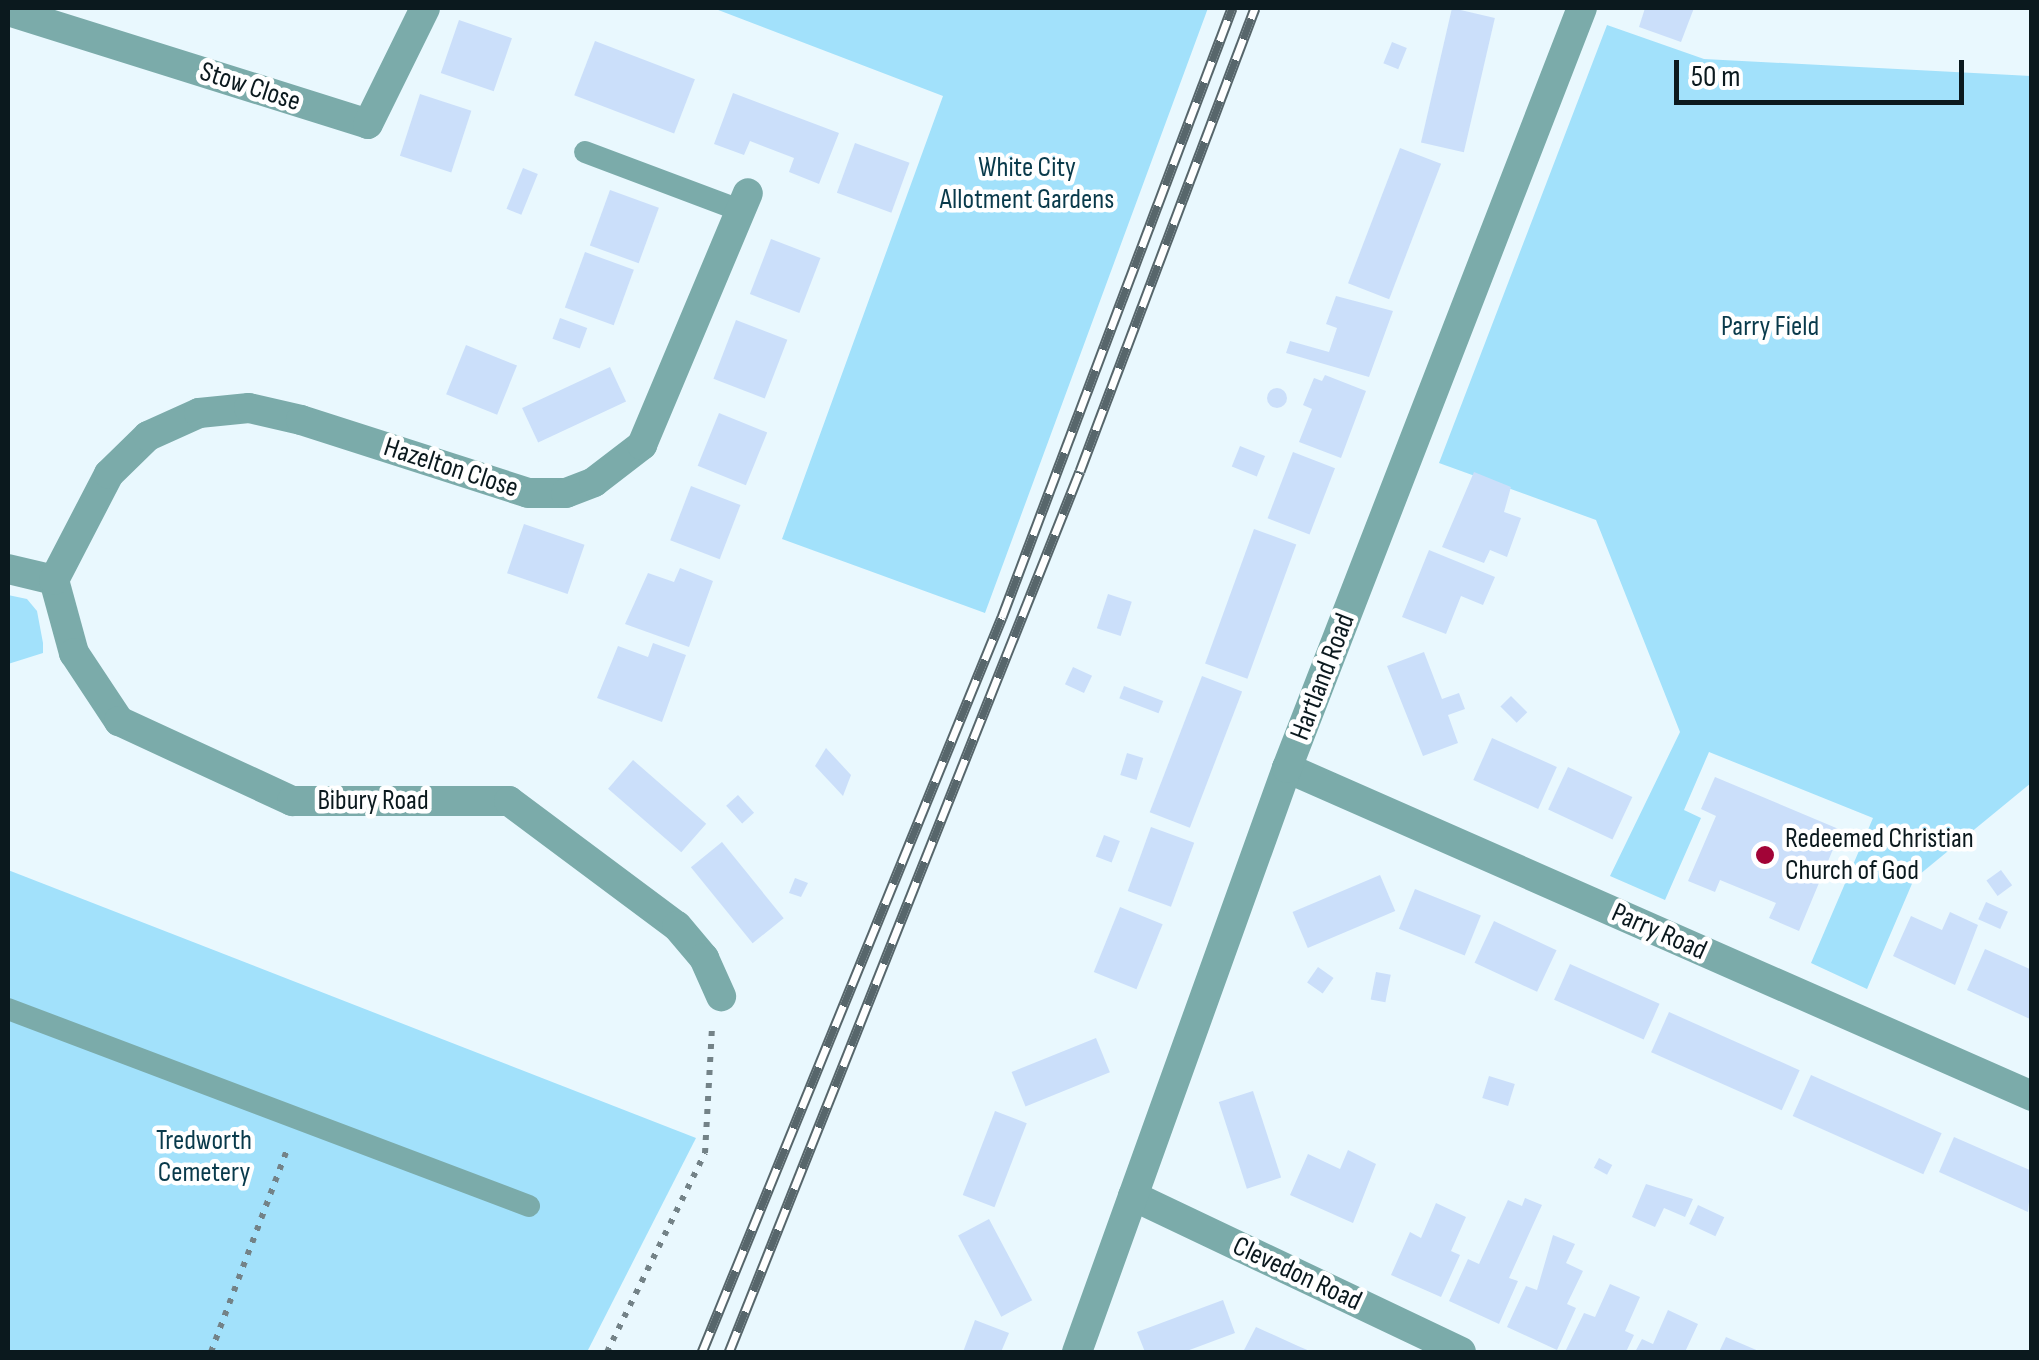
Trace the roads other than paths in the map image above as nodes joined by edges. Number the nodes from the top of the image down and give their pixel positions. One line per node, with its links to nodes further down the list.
1 (425, 8): 3 (street, Stow Close)
2 (1582, 8): 8 (street, Hartland Road)
3 (8, 10)
4 (585, 152): 5 (lane)
5 (745, 202): 7 (street, Hazelton Close)
6 (8, 568): 7 (street)
7 (54, 580): 9 (street, Bibury Road)
8 (1288, 768): 11 (street, Parry Road); 12 (street, Hartland Road)
9 (721, 996)
10 (8, 1009): 13 (lane)
11 (2032, 1096)
12 (1133, 1196): 14 (street, Hartland Road); 15 (street, Clevedon Road)
13 (529, 1206)
14 (1077, 1352)
15 (1461, 1352)

